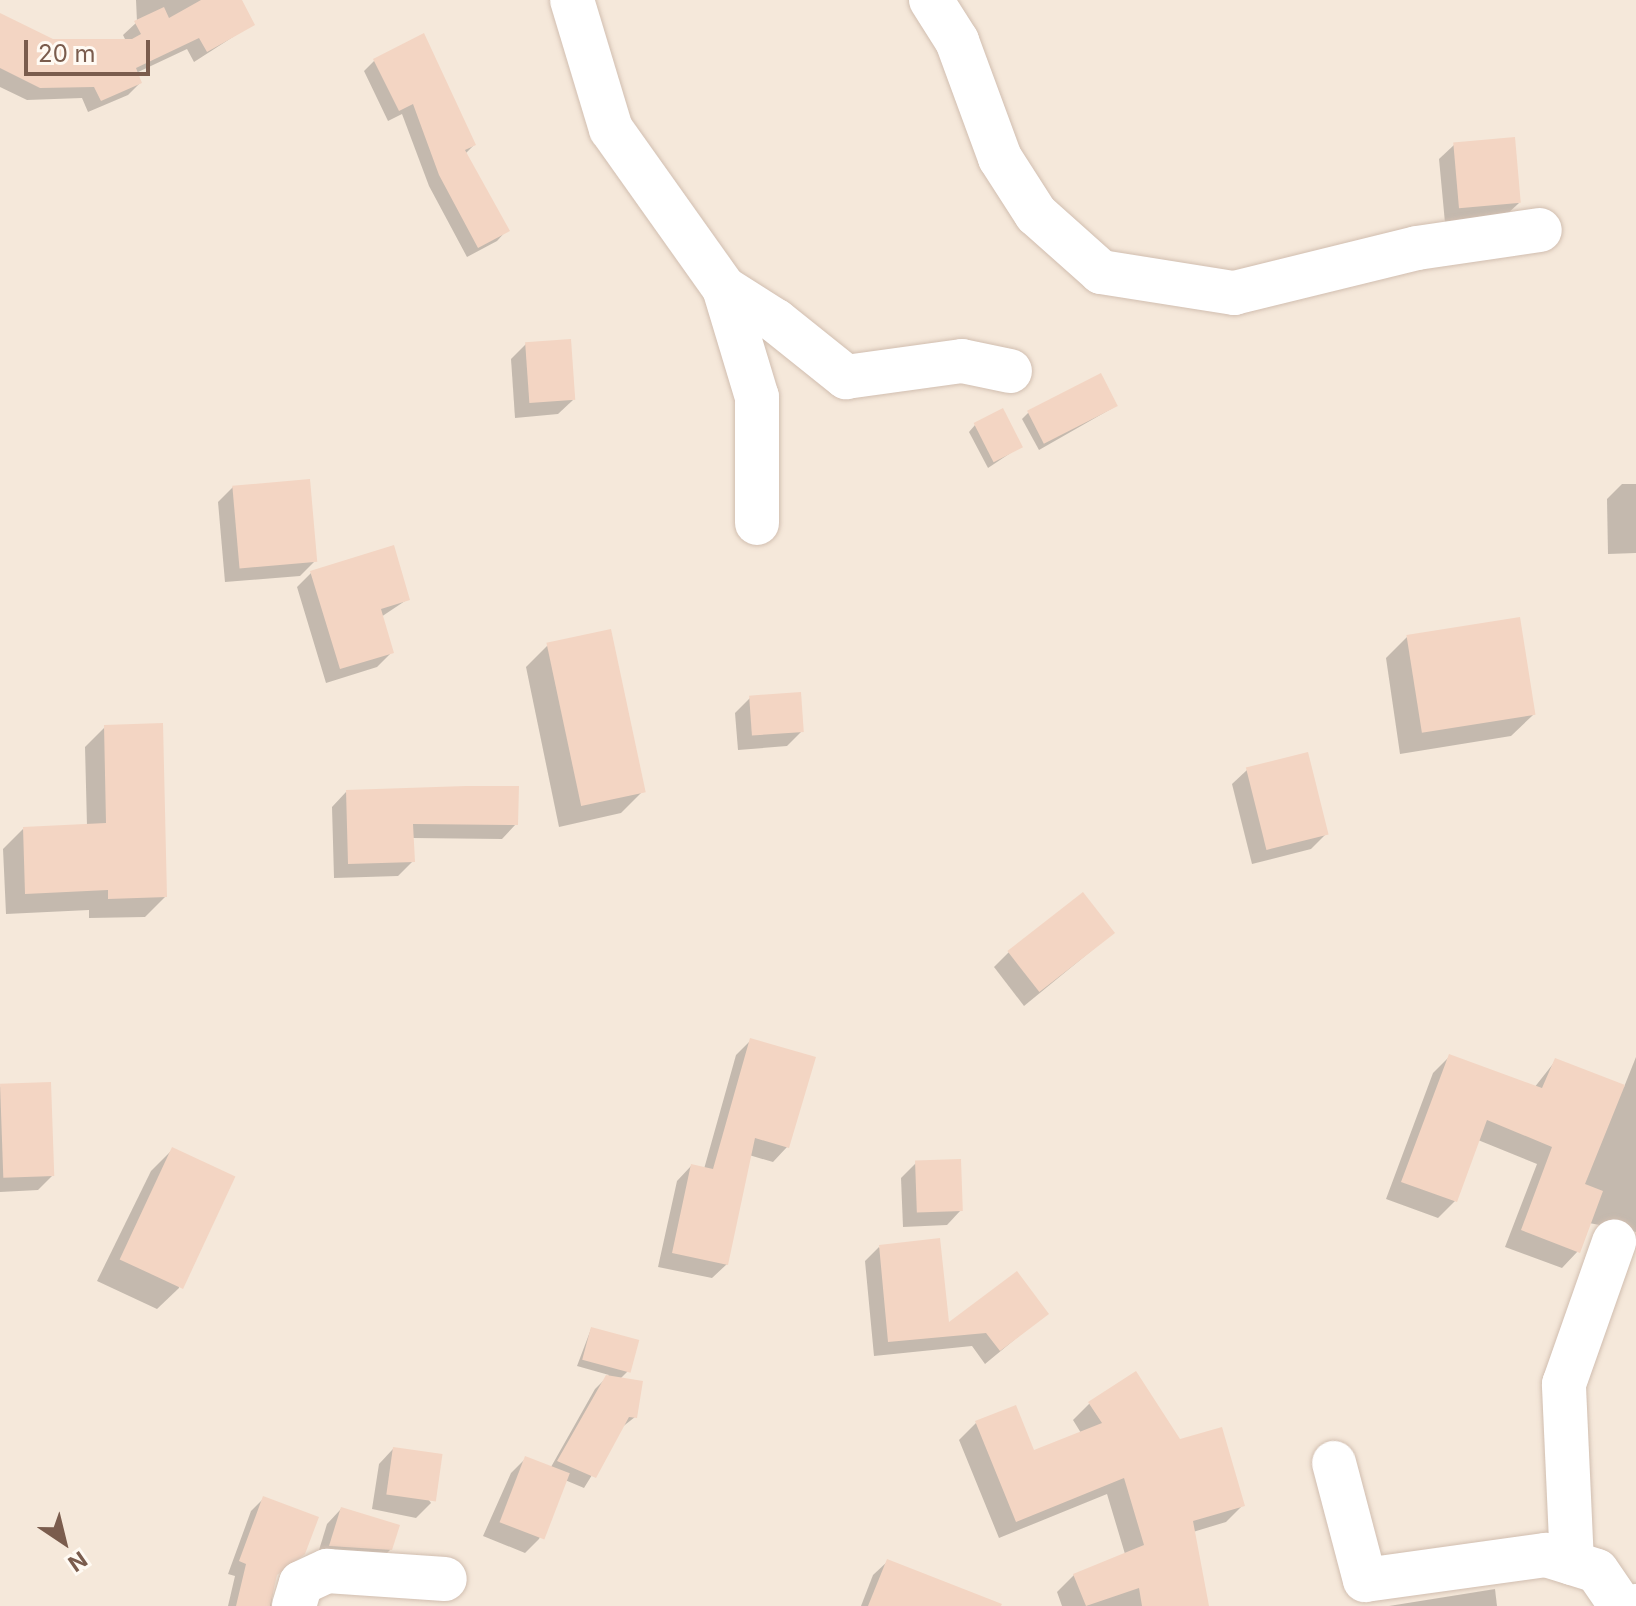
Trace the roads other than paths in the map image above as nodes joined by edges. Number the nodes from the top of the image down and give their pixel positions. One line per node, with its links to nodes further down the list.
1 (572, 0): 4 (street)
2 (931, 0): 3 (street)
3 (1540, 230)
4 (724, 288): 5 (street); 6 (street)
5 (1010, 371)
6 (757, 523)
7 (1614, 1242): 9 (street)
8 (1334, 1463): 9 (street)
9 (1572, 1563): 12 (street)
10 (445, 1579): 11 (street)
11 (294, 1606)
12 (1621, 1606)

